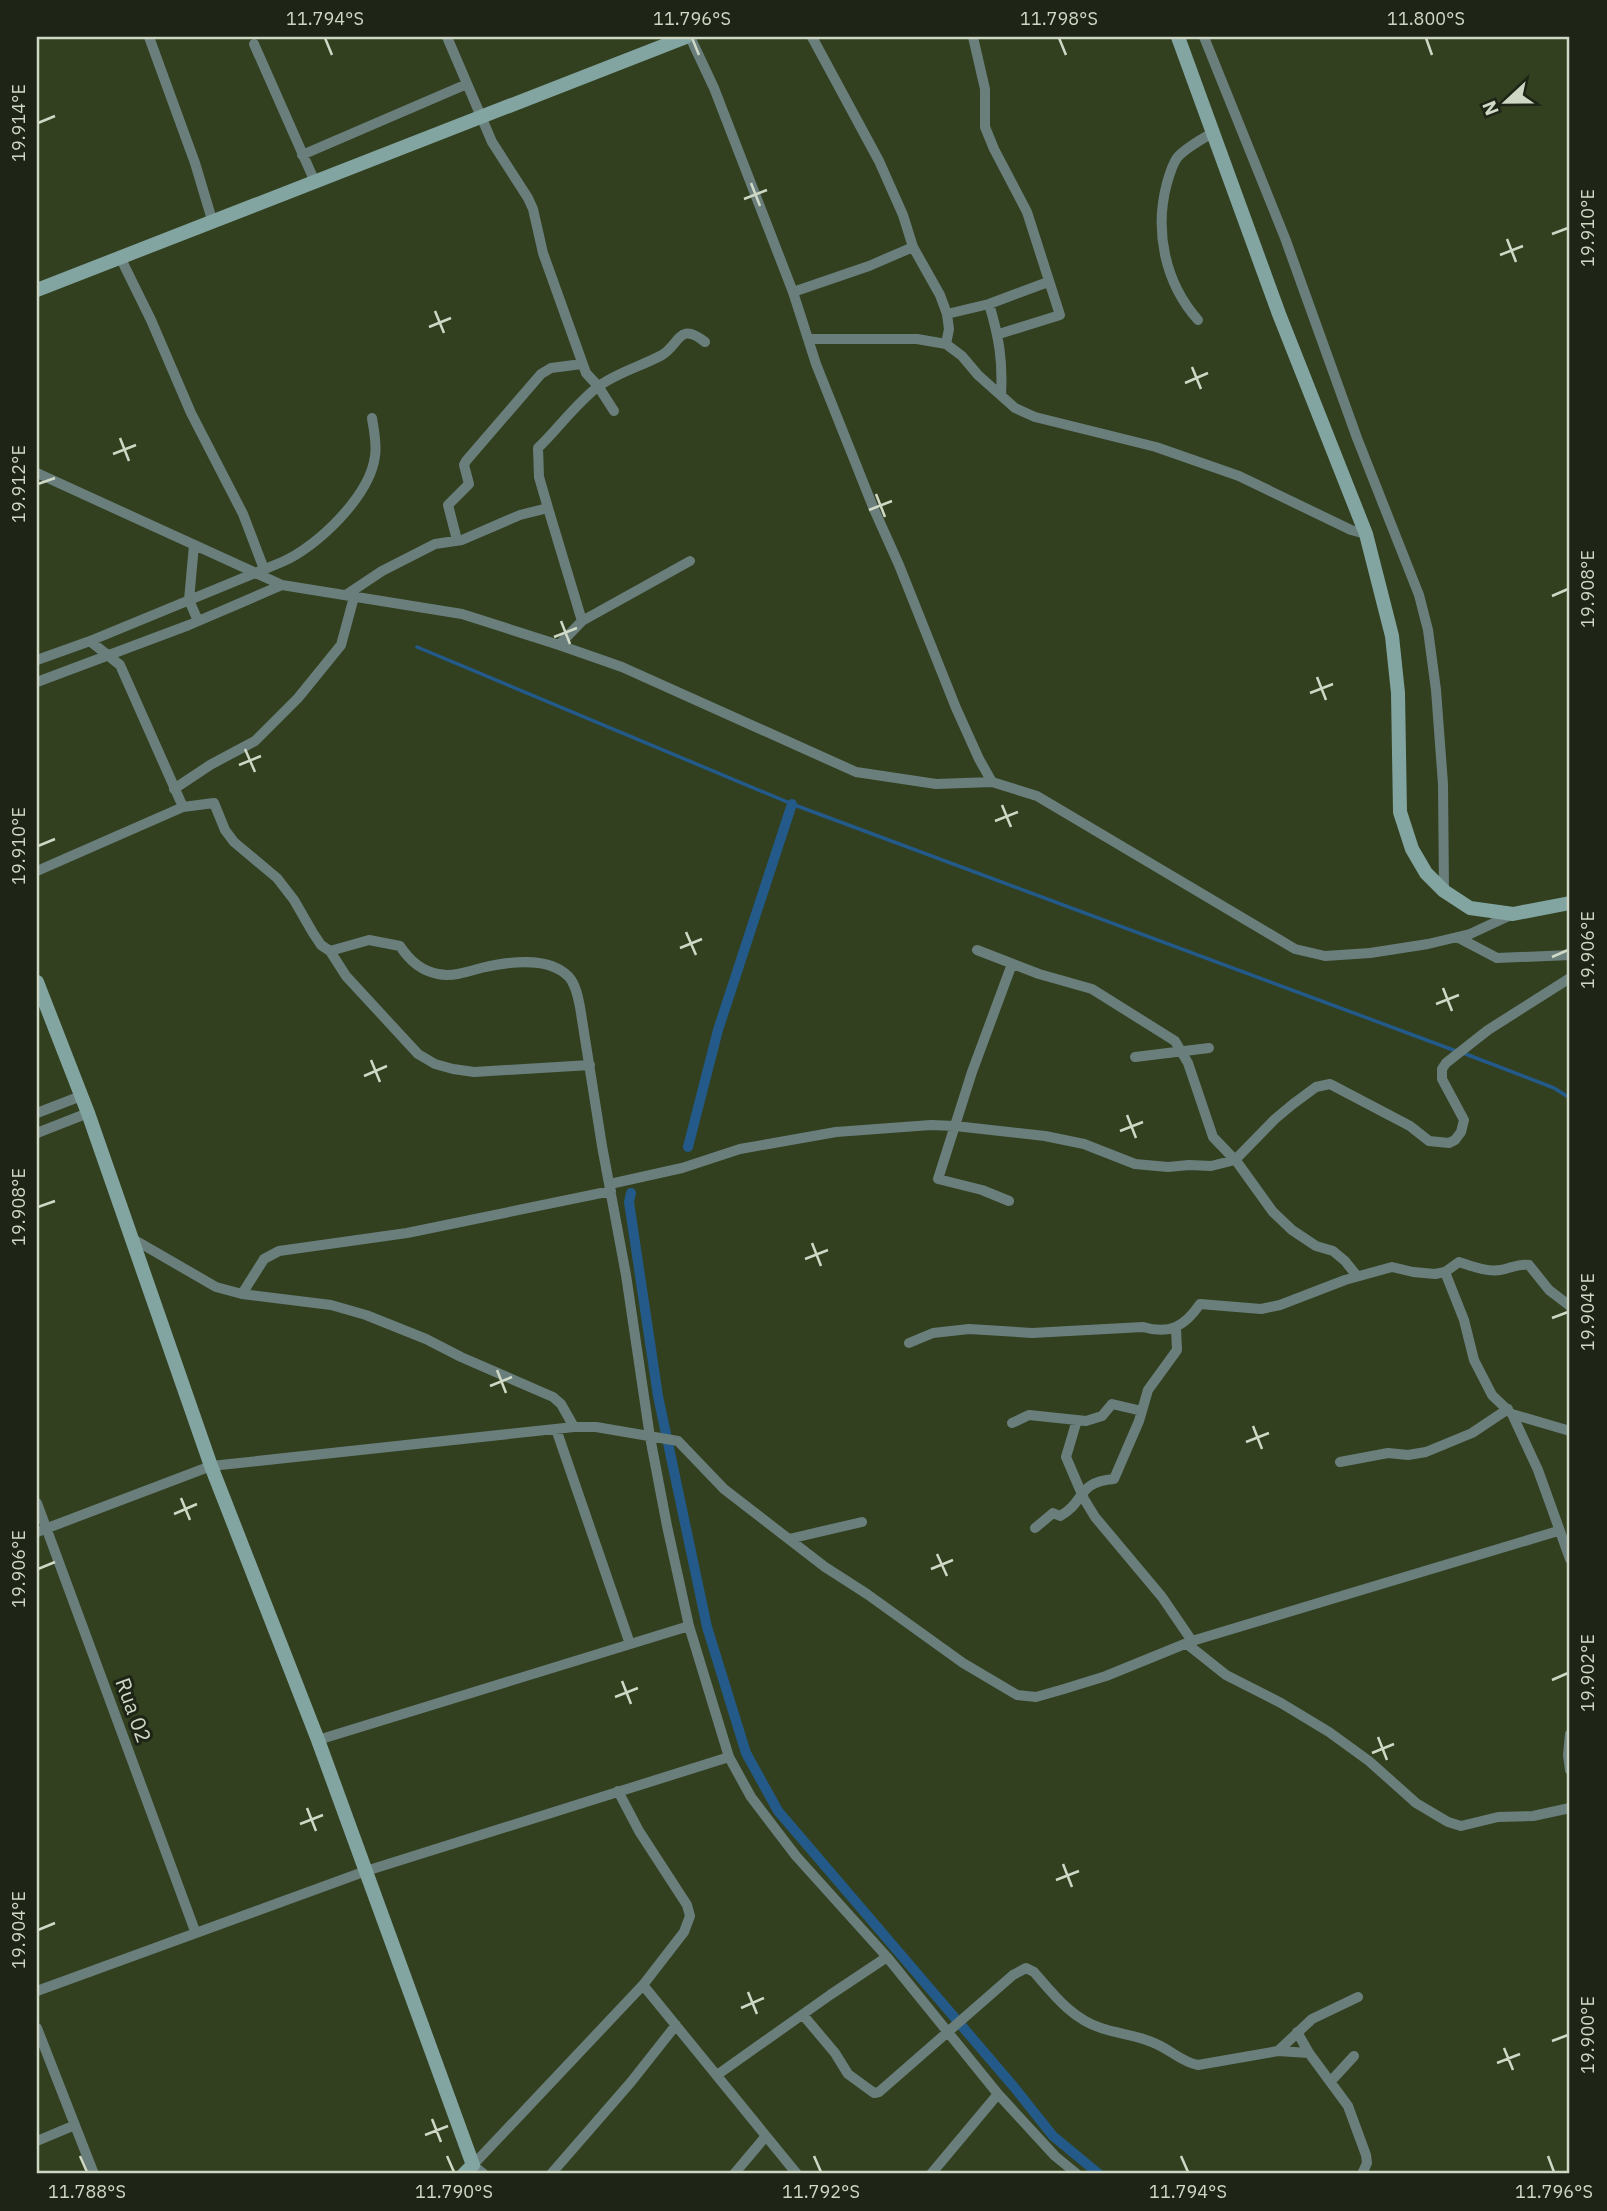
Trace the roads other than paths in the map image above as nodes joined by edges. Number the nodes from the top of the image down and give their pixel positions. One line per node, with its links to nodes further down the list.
1 (149, 37): 14 (street)
2 (447, 37): 9 (street)
3 (688, 37): 10 (main road); 19 (street)
4 (812, 37): 15 (street)
5 (972, 37): 17 (street)
6 (1178, 37): 11 (main road)
7 (1204, 37): 53 (street)
8 (254, 44): 12 (street)
9 (467, 84): 10 (street); 12 (street)
10 (480, 116): 13 (main road); 27 (street)
11 (1212, 133): 22 (street); 34 (main road)
12 (302, 155): 13 (street)
13 (315, 182): 14 (main road)
14 (212, 223): 16 (main road)
15 (913, 247): 19 (street); 21 (street)
16 (121, 259): 18 (main road); 38 (street)
17 (1048, 282): 20 (street); 23 (street)
18 (37, 290)
19 (793, 292): 24 (street)
20 (989, 304): 21 (street); 23 (street)
21 (947, 314): 26 (street)
22 (1198, 320)
23 (999, 334): 29 (street)
24 (808, 340): 26 (street); 49 (street)
25 (705, 342): 28 (street)
26 (946, 344): 29 (street)
27 (582, 364): 28 (street); 35 (street)
28 (598, 386): 30 (street); 33 (street)
29 (1001, 395): 34 (street)
30 (614, 411)
31 (372, 418): 38 (street)
32 (37, 473): 36 (street)
33 (548, 509): 35 (street); 43 (street)
34 (1366, 534): 53 (main road)
35 (457, 540): 40 (street)
36 (194, 545): 38 (street); 41 (street)
37 (690, 561): 43 (street)
38 (260, 570): 39 (street); 41 (street)
39 (282, 585): 40 (street); 42 (street)
40 (350, 596): 45 (street); 50 (street)
41 (189, 600): 42 (street); 44 (street)
42 (198, 621): 46 (street)
43 (582, 621): 45 (street)
44 (90, 641): 46 (street); 47 (street)
45 (559, 645): 49 (street)
46 (109, 655): 48 (street); 50 (street)
47 (37, 660)
48 (37, 682)
49 (992, 782): 56 (street)
50 (174, 789): 51 (street)
51 (183, 807): 52 (street); 58 (street)
52 (37, 871)
53 (1444, 891): 55 (main road)
54 (1570, 903): 55 (main road)
55 (1513, 914): 56 (street)
56 (1457, 937): 59 (street)
57 (978, 950): 60 (street)
58 (330, 951): 66 (street); 66 (street)
59 (1570, 955)
60 (1012, 964): 64 (street); 70 (street)
61 (1570, 978): 72 (street)
62 (37, 982): 67 (main road)
63 (1209, 1048): 64 (street)
64 (1183, 1052): 65 (street); 72 (street)
65 (1135, 1058)
66 (590, 1065): 73 (street)
67 (81, 1096): 68 (street); 69 (main road)
68 (37, 1113)
69 (88, 1113): 71 (street); 75 (main road)
70 (955, 1126): 72 (street); 73 (street); 74 (street)
71 (37, 1133)
72 (1235, 1160): 77 (street)
73 (611, 1187): 78 (street); 89 (street)
74 (1009, 1201)
75 (133, 1239): 78 (street); 91 (main road)
76 (1446, 1272): 77 (street); 79 (street); 83 (street)
77 (1357, 1276): 80 (street)
78 (242, 1294): 86 (street)
79 (1570, 1306)
80 (1176, 1328): 81 (street); 82 (street)
81 (909, 1343)
82 (1142, 1411): 84 (street); 92 (street)
83 (1510, 1411): 88 (street); 90 (street); 97 (street)
84 (1077, 1420): 85 (street); 92 (street)
85 (1012, 1423)
86 (574, 1427): 87 (street); 89 (street)
87 (556, 1429): 91 (street); 102 (street)
88 (1570, 1431)
89 (650, 1437): 98 (street); 100 (street)
90 (1340, 1462)
91 (211, 1466): 96 (street); 104 (main road)
92 (1082, 1492): 95 (street); 101 (street)
93 (37, 1503): 96 (street, Rua 02)
94 (862, 1522): 98 (street)
95 (1035, 1528)
96 (42, 1531): 110 (street, Rua 02)
97 (1558, 1531): 99 (street); 101 (street)
98 (789, 1539): 101 (street)
99 (1570, 1559)
100 (689, 1626): 102 (street); 105 (street)
101 (1190, 1643): 108 (street)
102 (630, 1644): 104 (street)
103 (1570, 1734): 106 (street)
104 (318, 1740): 109 (main road)
105 (729, 1757): 107 (street); 111 (street)
106 (1570, 1770)
107 (618, 1791): 109 (street); 112 (street)
108 (1570, 1808)
109 (366, 1871): 110 (street); 129 (main road)
110 (195, 1931): 113 (street)
111 (887, 1957): 115 (street); 118 (street)
112 (643, 1985): 116 (street); 129 (street)
113 (37, 1990)
114 (1358, 1997): 119 (street)
115 (803, 2015): 118 (street); 123 (street)
116 (676, 2025): 123 (street); 131 (street)
117 (37, 2028): 126 (street)
118 (948, 2031): 120 (street); 125 (street)
119 (1297, 2032): 120 (street); 121 (street)
120 (1278, 2052): 121 (street)
121 (1308, 2053): 124 (street)
122 (1354, 2056): 124 (street)
123 (717, 2075): 127 (street)
124 (1331, 2081): 136 (street)
125 (999, 2094): 134 (street); 135 (street)
126 (75, 2125): 128 (street); 130 (street)
127 (766, 2136): 132 (street); 133 (street)
128 (37, 2141)
129 (473, 2171)
130 (94, 2174)
131 (551, 2174)
132 (734, 2174)
133 (797, 2174)
134 (931, 2174)
135 (1077, 2174)
136 (1362, 2174)

